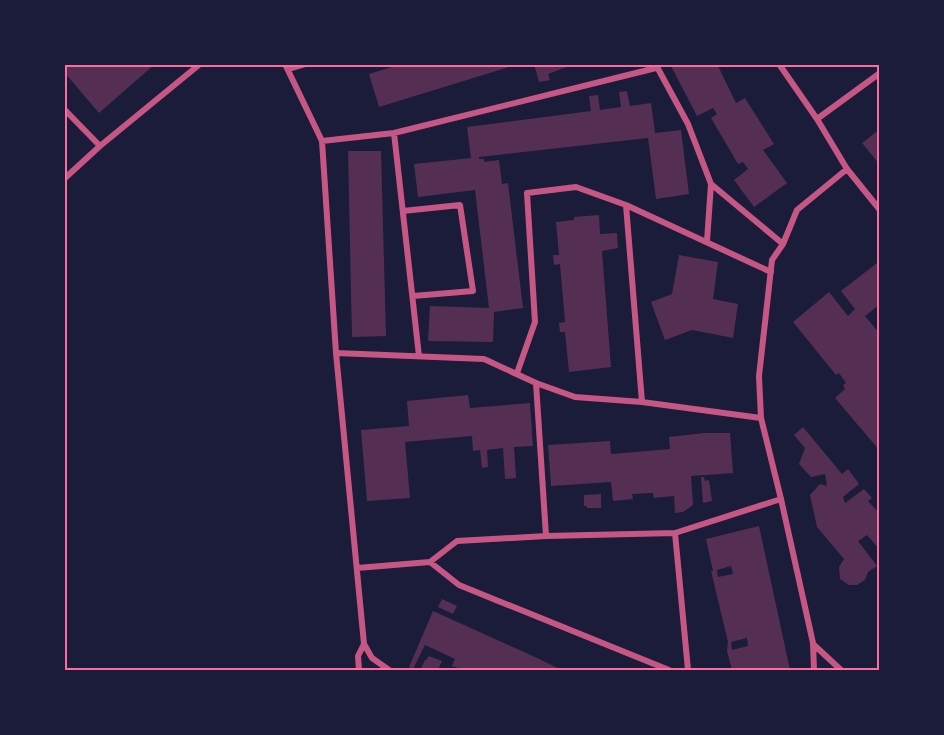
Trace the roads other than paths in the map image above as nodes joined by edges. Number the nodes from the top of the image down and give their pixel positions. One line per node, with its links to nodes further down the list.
1 (200, 64): 11 (street)
2 (305, 64): 5 (street)
3 (779, 64): 8 (street)
4 (656, 66): 9 (street); 14 (street)
5 (287, 67): 10 (street)
6 (879, 73): 8 (street)
7 (64, 109): 11 (street)
8 (817, 119): 12 (street)
9 (394, 133): 10 (street); 17 (street)
10 (322, 141): 22 (street)
11 (100, 146): 13 (street)
12 (846, 169): 16 (street); 19 (street)
13 (64, 179)
14 (711, 184): 18 (street); 19 (street)
15 (626, 205): 18 (street); 24 (street); 26 (street)
16 (879, 210)
17 (403, 211): 21 (street); 21 (street)
18 (707, 241): 20 (street)
19 (783, 244): 20 (street)
20 (771, 272): 27 (street)
21 (413, 296): 23 (street)
22 (336, 352): 23 (street); 32 (street)
23 (419, 356): 24 (street)
24 (517, 373): 25 (street)
25 (536, 384): 26 (street); 30 (street)
26 (642, 402): 27 (street)
27 (760, 418): 28 (street)
28 (781, 499): 29 (street); 33 (street)
29 (675, 533): 30 (street); 38 (street)
30 (546, 536): 31 (street)
31 (430, 562): 32 (street); 37 (street)
32 (357, 568): 34 (street)
33 (813, 643): 39 (street); 40 (street)
34 (364, 644): 35 (street); 36 (street)
35 (359, 670)
36 (390, 670)
37 (669, 670)
38 (688, 670)
39 (814, 670)
40 (841, 670)

